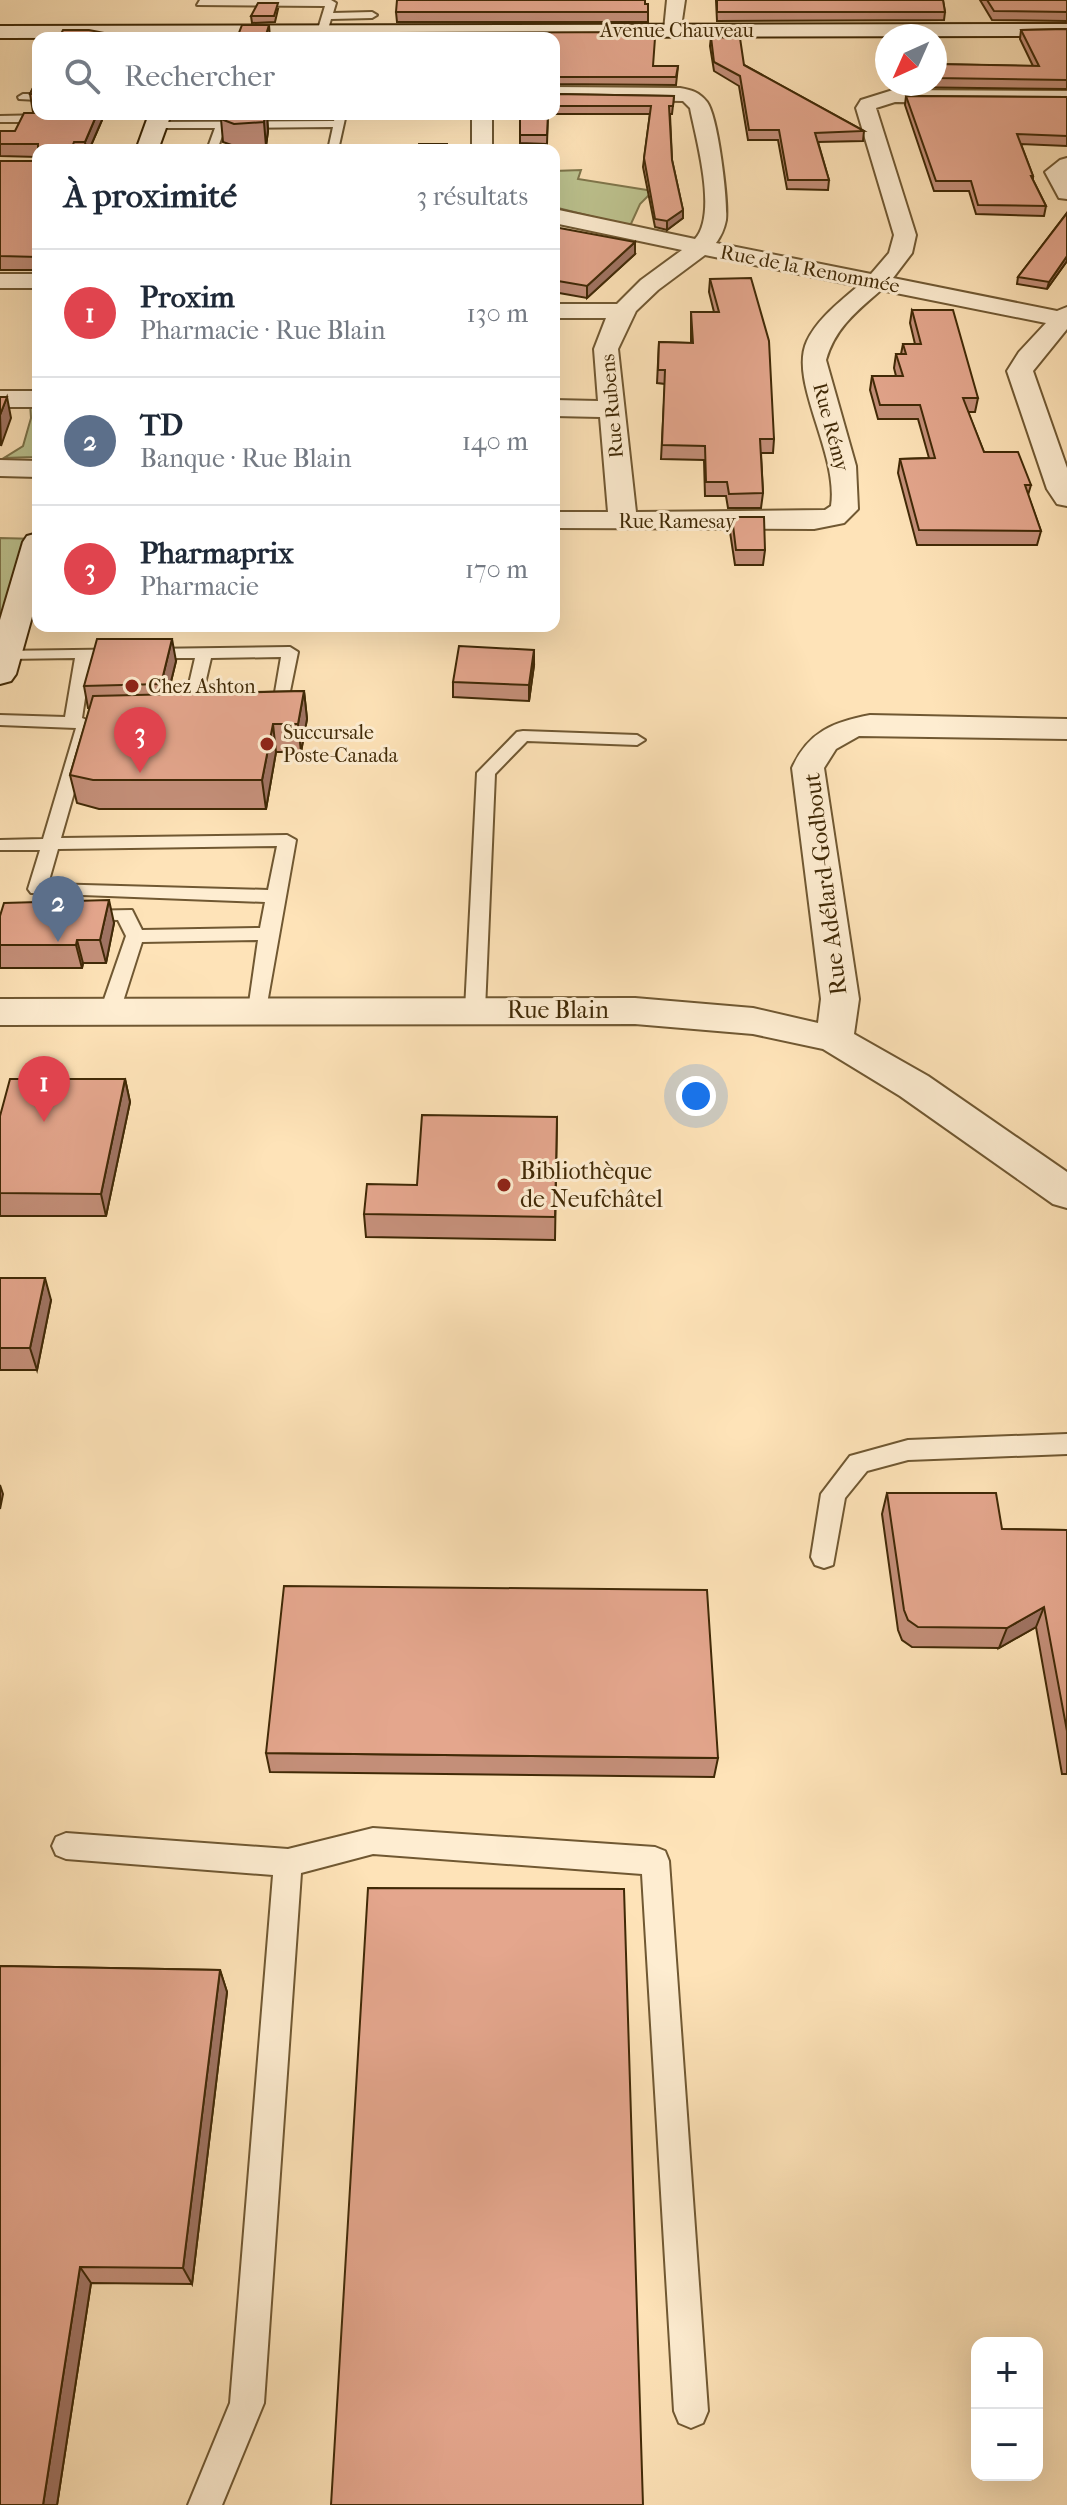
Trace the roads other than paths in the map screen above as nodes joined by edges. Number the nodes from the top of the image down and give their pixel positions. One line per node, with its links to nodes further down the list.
1 (676, 0): 7 (street)
2 (200, 2): 3 (lane); 11 (street)
3 (331, 3): 4 (lane); 6 (lane)
4 (345, 3)
5 (372, 15): 6 (lane)
6 (325, 22): 7 (street, Avenue Chauveau); 12 (street, Avenue Chauveau)
7 (673, 30): 8 (street, Avenue Chauveau)
8 (1067, 30)
9 (0, 32): 10 (street, Avenue Chauveau)
10 (32, 32)
11 (192, 32)
12 (288, 32)
13 (560, 93): 31 (street, Rue Rubens)
14 (23, 97): 15 (lane)
15 (32, 97)
16 (1067, 97): 34 (street, Rue Rémy)
17 (0, 119): 18 (lane)
18 (32, 119)
19 (158, 120): 23 (lane); 24 (street)
20 (278, 120): 23 (lane)
21 (340, 120): 26 (lane)
22 (482, 120): 27 (street)
23 (221, 125): 25 (lane)
24 (149, 144)
25 (214, 144)
26 (334, 144)
27 (482, 144)
28 (1067, 164): 29 (street)
29 (1067, 193)
30 (560, 217): 31 (street, Rue de la Renommée)
31 (700, 247): 34 (street, Rue de la Renommée); 36 (street, Rue Rubens)
32 (0, 281): 33 (street)
33 (32, 281)
34 (874, 282): 37 (street, Rue de la Renommée); 45 (street, Rue Rémy)
35 (560, 311): 36 (street)
36 (621, 311): 41 (street, Rue Rubens)
37 (1066, 318): 44 (street)
38 (0, 399): 39 (street)
39 (32, 399)
40 (560, 408): 41 (street)
41 (611, 409): 47 (street, Rue Rubens)
42 (0, 468): 43 (street)
43 (32, 469)
44 (1067, 498)
45 (844, 509): 47 (street, Rue Ramesay)
46 (560, 520): 47 (street, Rue Ramesay)
47 (623, 520)
48 (32, 563): 51 (street)
49 (84, 653): 50 (lane); 51 (lane); 55 (lane)
50 (204, 653): 52 (lane); 54 (lane)
51 (3, 664)
52 (282, 698)
53 (102, 716): 55 (lane)
54 (160, 716)
55 (74, 719): 56 (lane); 59 (lane)
56 (0, 720)
57 (1067, 729): 69 (street, Rue Adélard-Godbout)
58 (637, 740): 66 (lane)
59 (50, 844): 60 (lane); 61 (lane); 61 (lane)
60 (0, 845)
61 (276, 896): 63 (lane)
62 (63, 916): 64 (lane)
63 (268, 934): 64 (lane); 65 (lane)
64 (135, 936): 67 (lane)
65 (258, 1010): 66 (street, Rue Blain); 67 (street, Rue Blain)
66 (475, 1010): 69 (street, Rue Blain)
67 (110, 1011): 68 (street, Rue Blain)
68 (0, 1012)
69 (834, 1039): 70 (street, Rue Blain)
70 (1067, 1193)
71 (1067, 1444): 72 (lane)
72 (824, 1557)
73 (66, 1846): 74 (lane)
74 (288, 1863): 75 (lane); 76 (lane)
75 (691, 2411)
76 (205, 2505)

